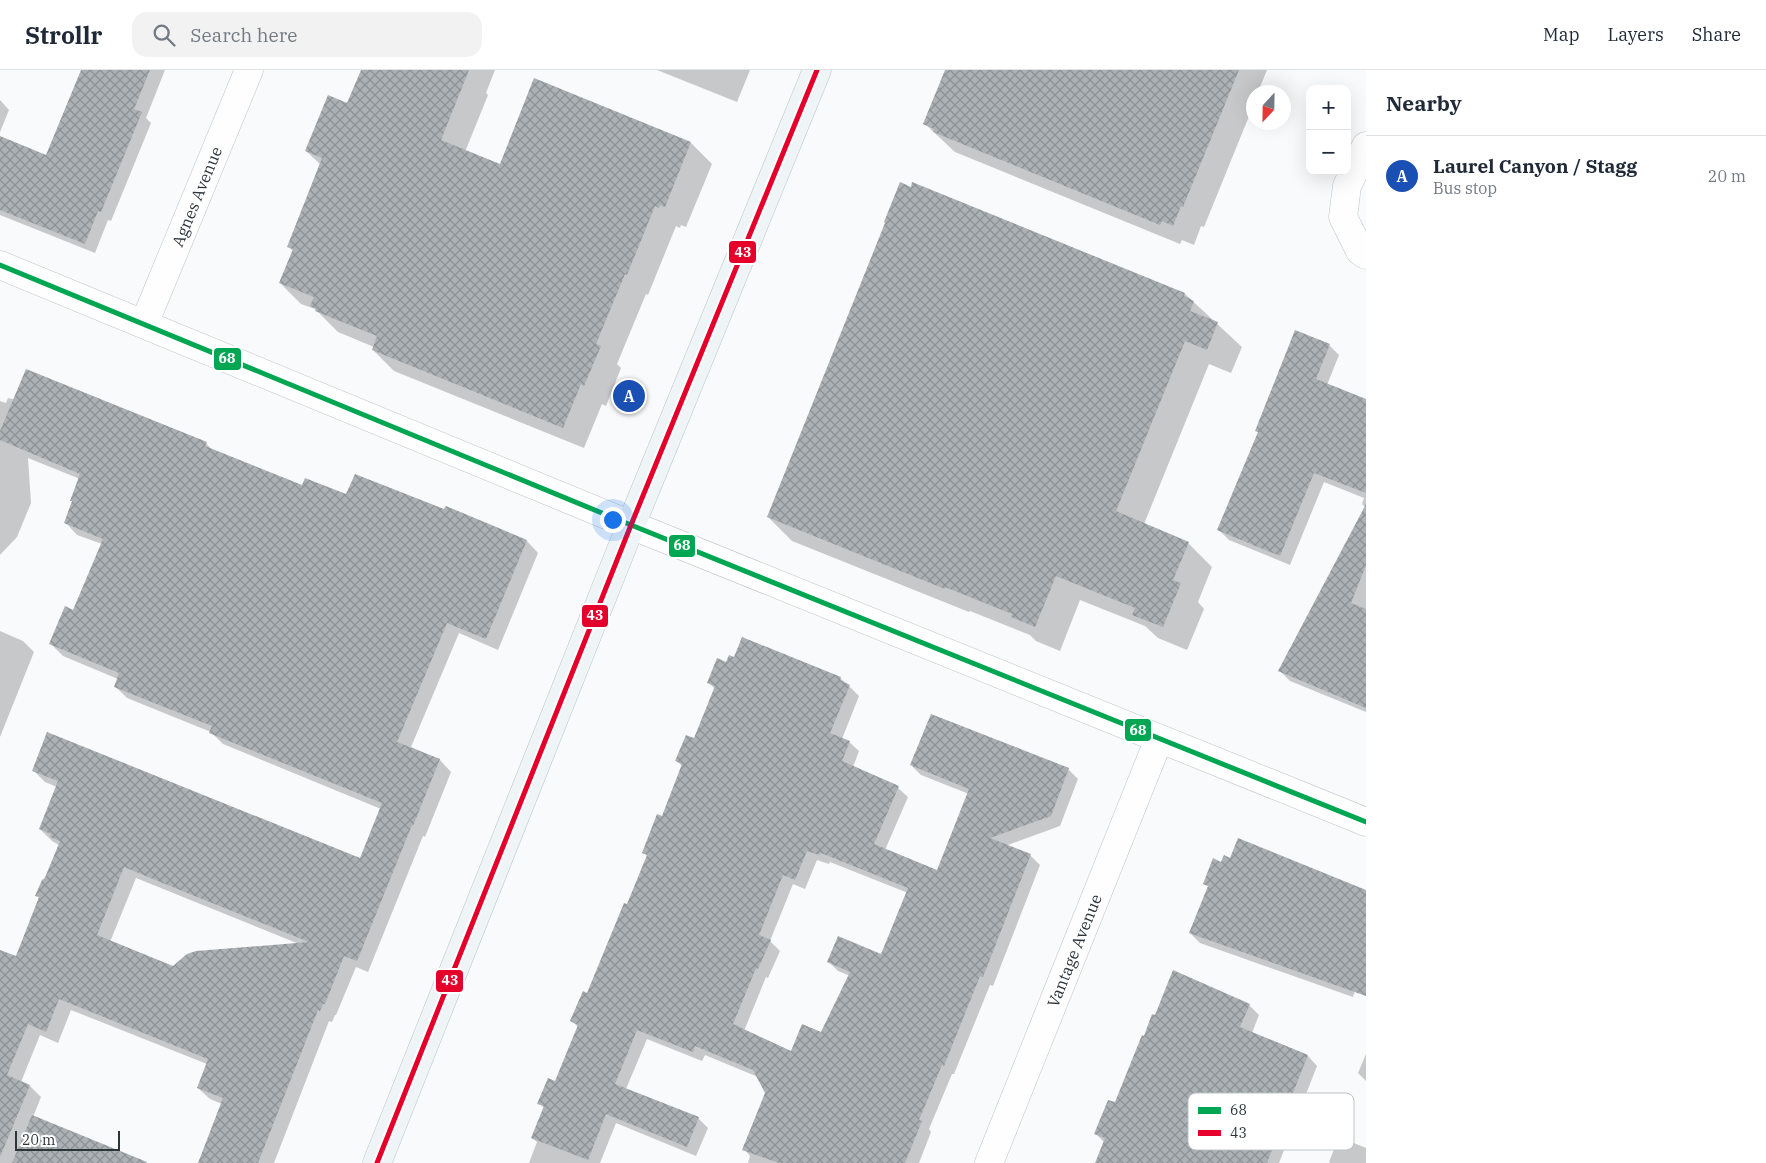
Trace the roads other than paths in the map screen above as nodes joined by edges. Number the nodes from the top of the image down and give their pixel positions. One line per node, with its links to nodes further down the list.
1 (249, 70): 6 (street, Agnes Avenue)
2 (817, 70): 7 (main road)
3 (1366, 146): 4 (street)
4 (1366, 255)
5 (0, 264): 6 (street)
6 (144, 324): 7 (street)
7 (631, 525): 8 (street); 10 (main road)
8 (1159, 739): 9 (street); 11 (street, Vantage Avenue)
9 (1366, 822)
10 (377, 1163)
11 (989, 1163)

